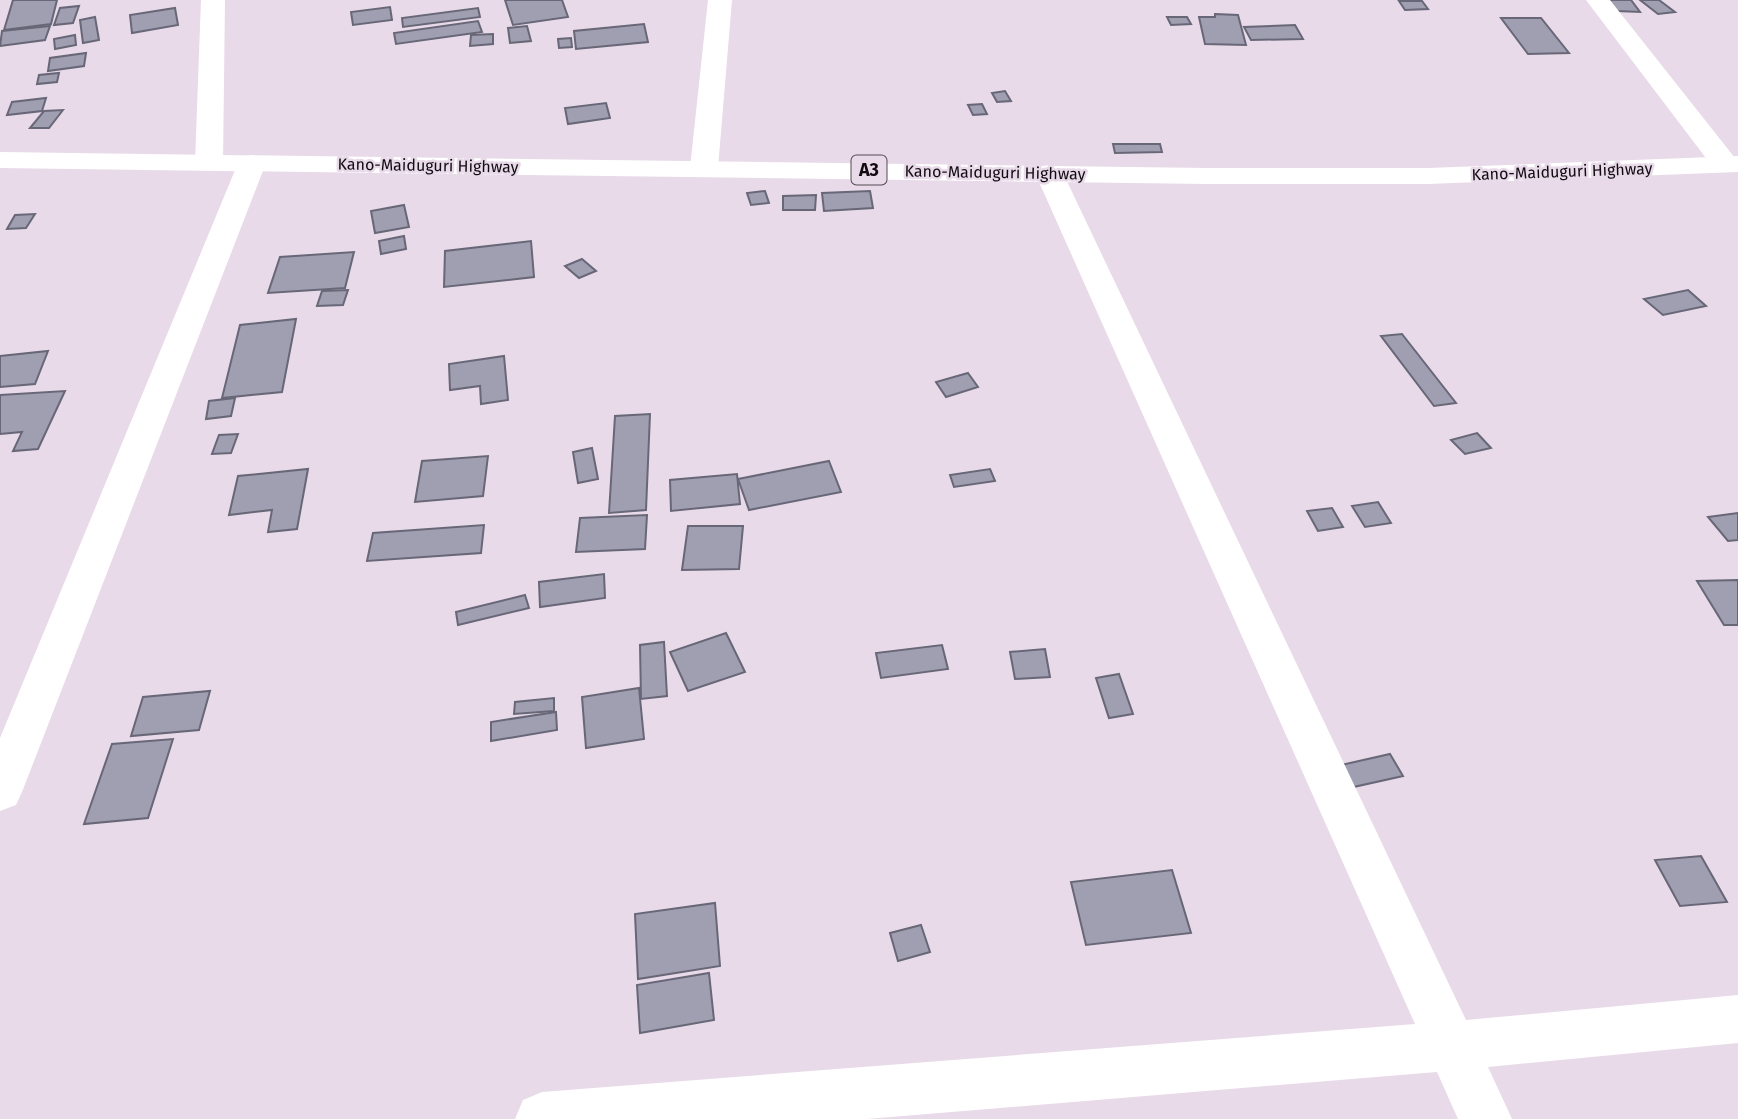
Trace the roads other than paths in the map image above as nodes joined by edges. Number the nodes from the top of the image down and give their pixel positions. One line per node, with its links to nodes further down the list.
1 (213, 0): 5 (main road)
2 (720, 0): 8 (main road)
3 (1598, 0): 7 (main road)
4 (0, 160): 5 (main road, Kano-Maiduguri Highway / A3)
5 (209, 162): 6 (main road, Kano-Maiduguri Highway / A3)
6 (252, 163): 8 (main road, Kano-Maiduguri Highway / A3); 10 (main road)
7 (1731, 164): 9 (main road, Kano-Maiduguri Highway / A3)
8 (705, 168): 9 (main road, Kano-Maiduguri Highway / A3)
9 (1049, 173): 12 (main road)
10 (0, 792)
11 (1738, 1019): 12 (main road)
12 (1451, 1046): 13 (main road); 14 (main road)
13 (542, 1119)
14 (1485, 1119)

